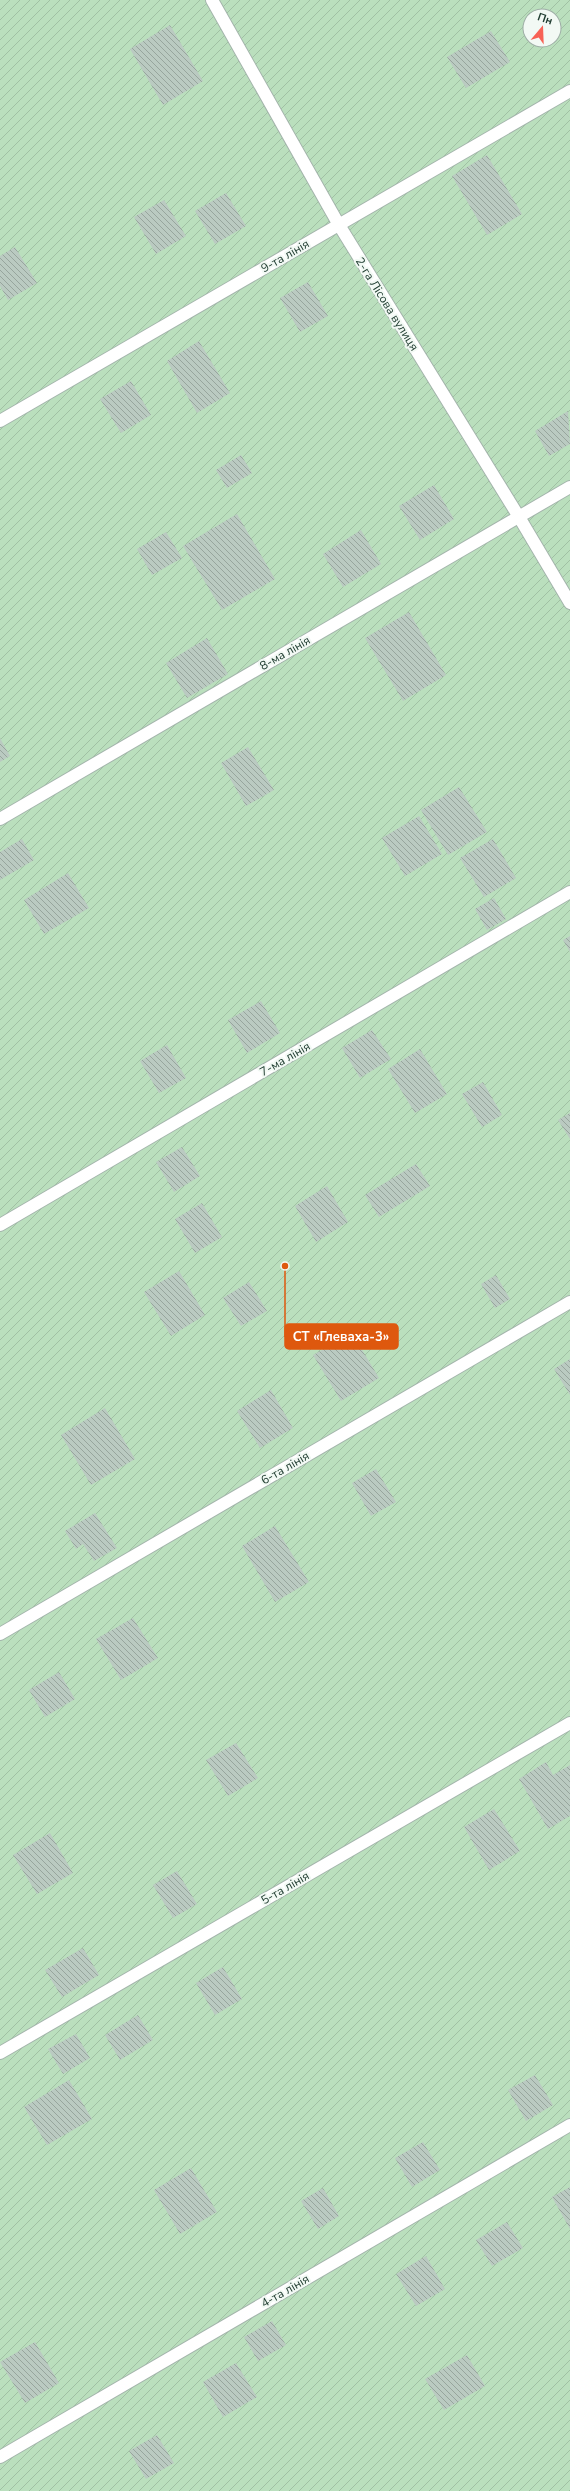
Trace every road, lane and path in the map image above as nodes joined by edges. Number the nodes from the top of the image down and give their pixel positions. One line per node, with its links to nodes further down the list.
1 (212, 0): 3 (street, 2-га Лісова вулиця)
2 (570, 92): 3 (street, 9-та лінія)
3 (339, 225): 4 (street, 9-та лінія); 6 (street, 2-га Лісова вулиця)
4 (0, 421)
5 (570, 487): 6 (street, 8-ма лінія)
6 (519, 517): 7 (street, 2-га Лісова вулиця); 8 (street, 8-ма лінія)
7 (570, 603)
8 (0, 818)
9 (570, 892): 10 (street, 7-ма лінія)
10 (0, 1225)
11 (570, 1302): 12 (street, 6-та лінія)
12 (0, 1634)
13 (570, 1723): 14 (street, 5-та лінія)
14 (0, 2053)
15 (570, 2125): 16 (street, 4-та лінія)
16 (0, 2457)

